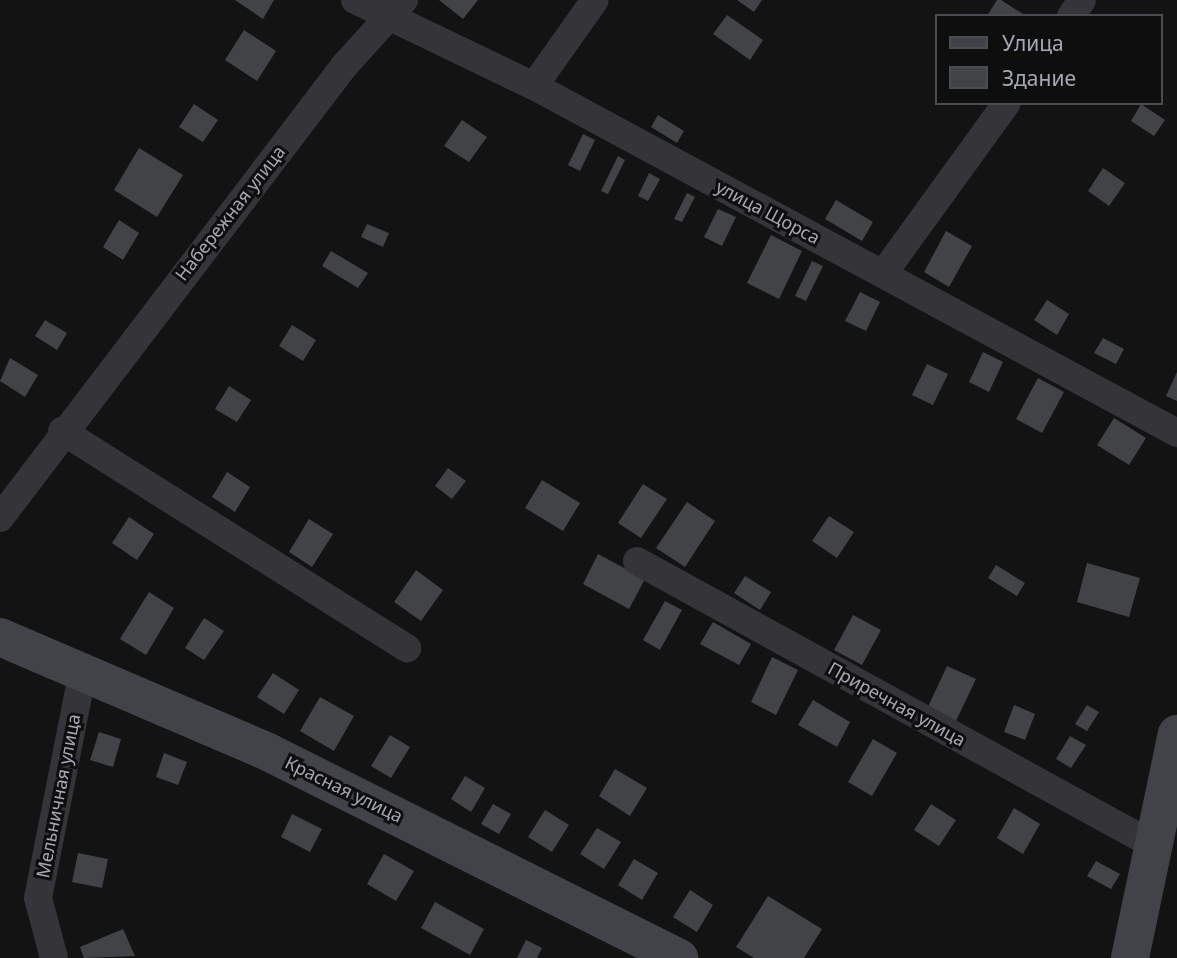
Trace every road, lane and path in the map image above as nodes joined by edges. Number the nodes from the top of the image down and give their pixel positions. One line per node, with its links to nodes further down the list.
1 (355, 0): 3 (street, улица Щорса)
2 (595, 0): 4 (street)
3 (398, 10): 4 (street, улица Щорса); 7 (street, Набережная улица)
4 (534, 86): 6 (street, улица Щорса)
5 (1006, 105): 6 (street)
6 (883, 274): 8 (street, улица Щорса)
7 (62, 431): 9 (street, Набережная улица); 12 (street)
8 (1177, 432)
9 (0, 518)
10 (637, 561): 15 (street, Приречная улица)
11 (0, 638): 13 (street, Красная улица)
12 (407, 648)
13 (82, 675): 16 (street, Мельничная улица); 17 (street, Красная улица)
14 (1177, 734): 15 (street)
15 (1157, 847): 18 (street)
16 (54, 958)
17 (679, 958)
18 (1130, 958)

